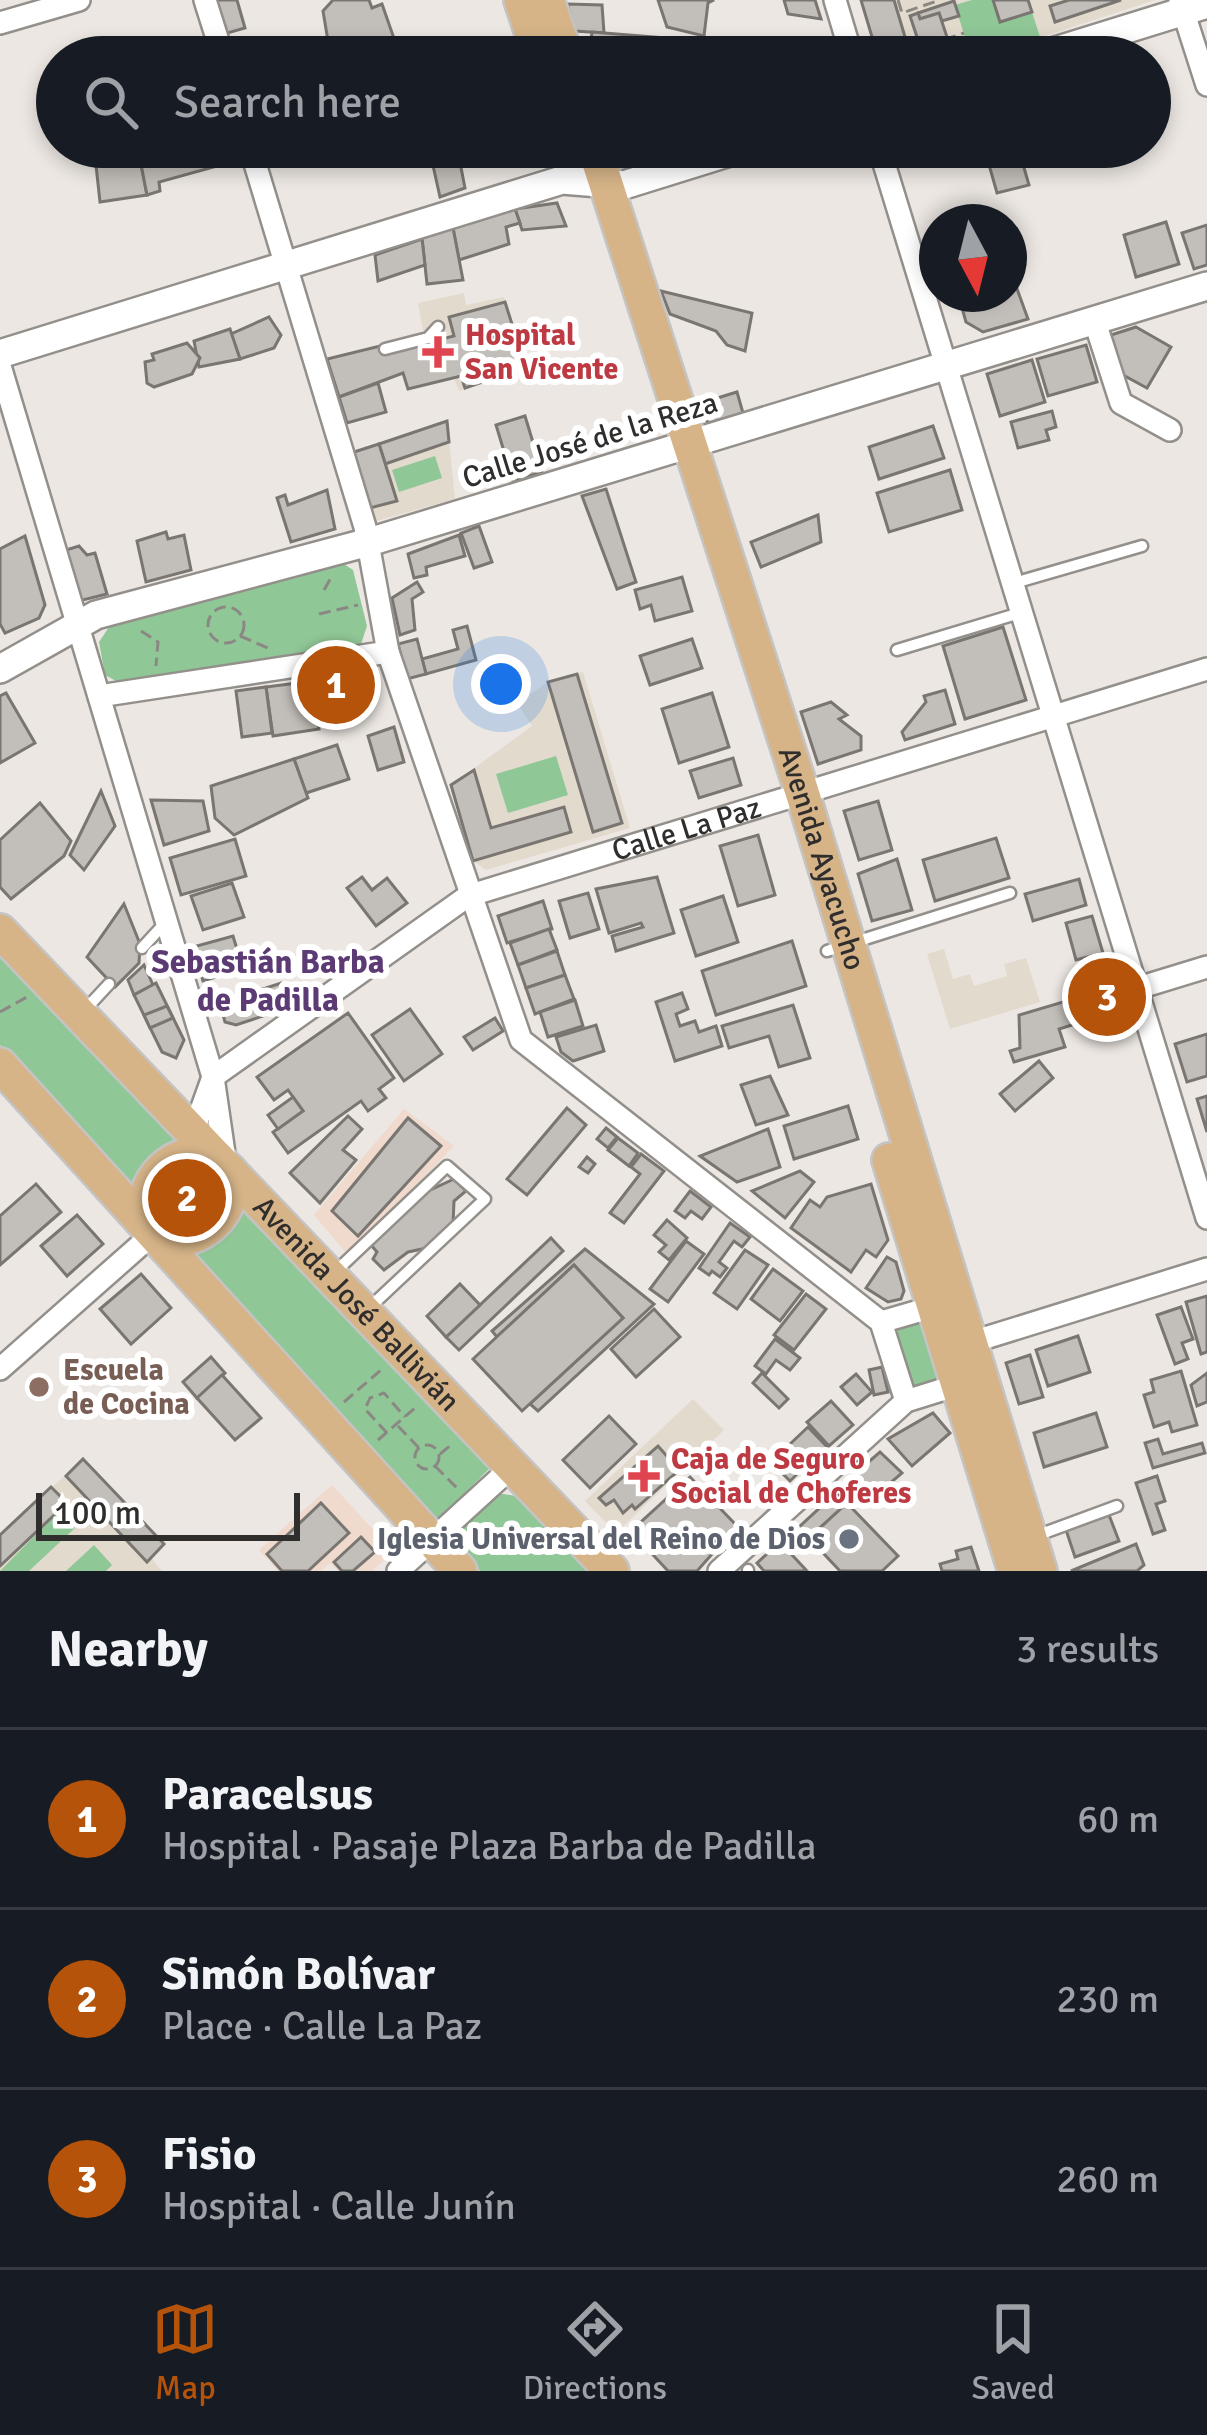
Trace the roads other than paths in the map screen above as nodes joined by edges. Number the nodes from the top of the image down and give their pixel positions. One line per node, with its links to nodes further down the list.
1 (79, 0): 7 (street)
2 (206, 0): 8 (street)
3 (521, 0): 9 (main road)
4 (547, 0): 10 (main road)
5 (835, 0): 11 (street)
6 (1190, 5): 12 (main road); 13 (street)
7 (0, 23)
8 (217, 36)
9 (539, 36)
10 (547, 36)
11 (846, 36)
12 (1098, 36)
13 (1207, 85)
14 (257, 168): 20 (street)
15 (585, 168): 19 (main road, Avenida Ayacucho)
16 (594, 168): 19 (main road, Avenida Ayacucho)
17 (679, 168): 19 (main road)
18 (885, 168): 26 (street)
19 (594, 182): 20 (main road); 29 (main road, Avenida Ayacucho)
20 (287, 266): 25 (main road); 30 (street)
21 (1207, 286): 22 (main road, Calle José de la Reza)
22 (1094, 319): 26 (main road, Calle José de la Reza); 28 (street)
23 (438, 327): 24 (lane)
24 (385, 349)
25 (0, 354)
26 (945, 363): 29 (main road, Calle José de la Reza); 32 (street)
27 (0, 366): 34 (street)
28 (1169, 430)
29 (682, 446): 30 (main road, Calle José de la Reza); 41 (main road, Avenida Ayacucho)
30 (369, 542): 34 (main road, Calle José de la Reza); 36 (street)
31 (1142, 546): 32 (lane)
32 (1014, 584): 33 (street)
33 (1023, 611): 35 (lane); 40 (street)
34 (77, 622): 37 (main road, Calle José de la Reza); 39 (street)
35 (898, 650)
36 (388, 652): 39 (street); 43 (street)
37 (0, 669)
38 (1207, 669): 40 (street, Calle La Paz)
39 (99, 696): 44 (street)
40 (1049, 716): 41 (street, Calle La Paz); 50 (street)
41 (792, 795): 43 (street, Calle La Paz); 46 (main road, Avenida Ayacucho)
42 (1010, 893): 46 (lane)
43 (468, 896): 53 (street, Calle La Paz); 62 (street)
44 (165, 923): 47 (lane); 53 (street)
45 (0, 931): 51 (main road, Avenida José Ballivián)
46 (837, 947): 60 (main road, Avenida Ayacucho)
47 (142, 948)
48 (1207, 967): 50 (street)
49 (109, 984): 51 (lane)
50 (1135, 989): 56 (street)
51 (80, 1016): 54 (main road, Avenida José Ballivián)
52 (0, 1065): 57 (main road)
53 (213, 1078): 54 (street); 55 (street)
54 (186, 1146): 55 (main road, Avenida José Ballivián); 57 (main road)
55 (225, 1166): 57 (main road); 59 (main road, Avenida José Ballivián)
56 (1207, 1218)
57 (153, 1232): 64 (street); 70 (main road)
58 (1207, 1269): 63 (street)
59 (332, 1275): 61 (main road, Avenida José Ballivián); 61 (lane)
60 (944, 1304): 62 (street); 63 (main road, Avenida Ayacucho); 65 (main road, Avenida Ayacucho)
61 (366, 1311): 67 (main road, Avenida José Ballivián)
62 (880, 1322): 66 (street)
63 (969, 1343): 65 (main road, Avenida Ayacucho)
64 (0, 1370)
65 (968, 1382): 66 (street); 69 (main road, Avenida Ayacucho); 75 (main road, Avenida Ayacucho)
66 (906, 1401): 71 (street)
67 (514, 1466): 70 (street); 74 (main road, Avenida José Ballivián)
68 (1118, 1506): 69 (lane)
69 (1030, 1538): 76 (main road, Avenida Ayacucho)
70 (432, 1540): 72 (street); 73 (main road)
71 (740, 1568)
72 (398, 1571)
73 (460, 1571)
74 (612, 1571)
75 (1015, 1571)
76 (1040, 1571)

